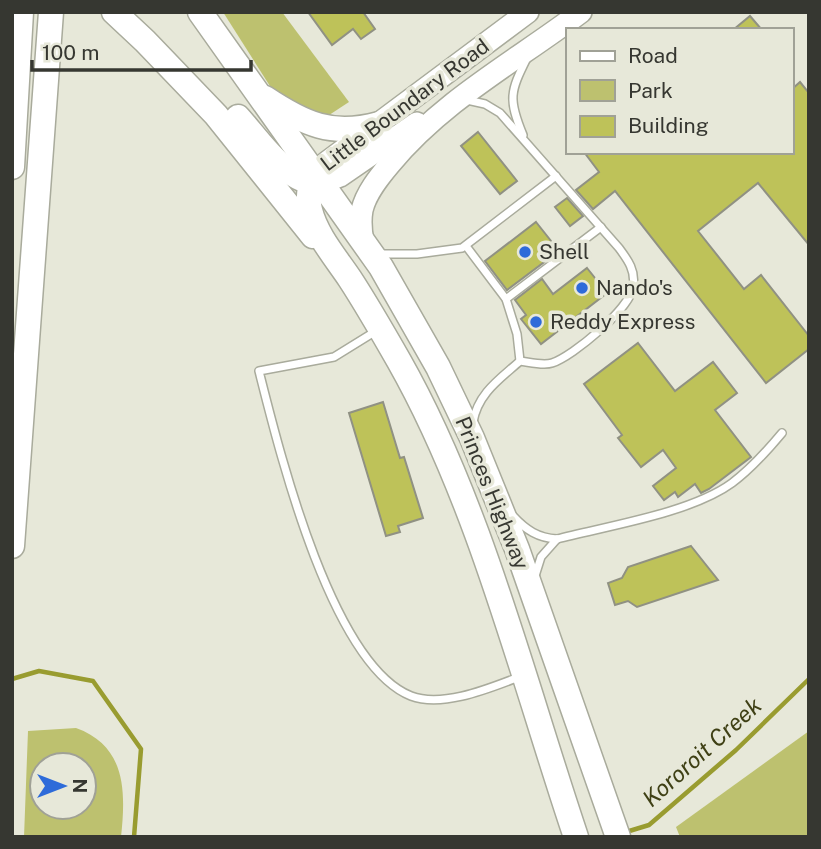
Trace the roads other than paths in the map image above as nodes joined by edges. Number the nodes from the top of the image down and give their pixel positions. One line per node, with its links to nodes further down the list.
1 (21, 12): 13 (highway)
2 (51, 12): 29 (highway)
3 (114, 12): 7 (highway)
4 (200, 12): 9 (highway, Princes Highway)
5 (528, 12): 11 (main road, Little Boundary Road)
6 (579, 14): 8 (main road, Little Boundary Road)
7 (145, 41): 15 (highway); 19 (highway)
8 (533, 44): 10 (main road, Little Boundary Road); 12 (lane)
9 (253, 90): 11 (highway); 15 (highway, Princes Highway)
10 (452, 104): 12 (lane); 15 (main road); 18 (main road, Little Boundary Road)
11 (379, 124): 15 (main road, Little Boundary Road)
12 (526, 141): 14 (lane)
13 (12, 167)
14 (556, 176): 16 (lane); 17 (lane)
15 (316, 180): 18 (highway, Princes Highway); 19 (highway)
16 (601, 227): 20 (lane); 23 (lane)
17 (466, 246): 18 (lane); 20 (lane)
18 (367, 247): 22 (highway, Princes Highway)
19 (350, 278): 21 (highway, Princes Highway)
20 (506, 299): 23 (lane)
21 (380, 329): 24 (highway, Princes Highway); 31 (lane)
22 (427, 348): 24 (highway); 26 (highway, Princes Highway)
23 (520, 361): 26 (lane)
24 (409, 379): 31 (highway, Princes Highway)
25 (782, 433): 28 (lane)
26 (472, 438): 27 (highway, Princes Highway)
27 (497, 498): 28 (lane); 30 (highway, Princes Highway)
28 (557, 539): 30 (lane)
29 (12, 546)
30 (535, 599): 33 (highway, Princes Highway)
31 (523, 676): 32 (highway, Princes Highway)
32 (576, 837)
33 (618, 837)

